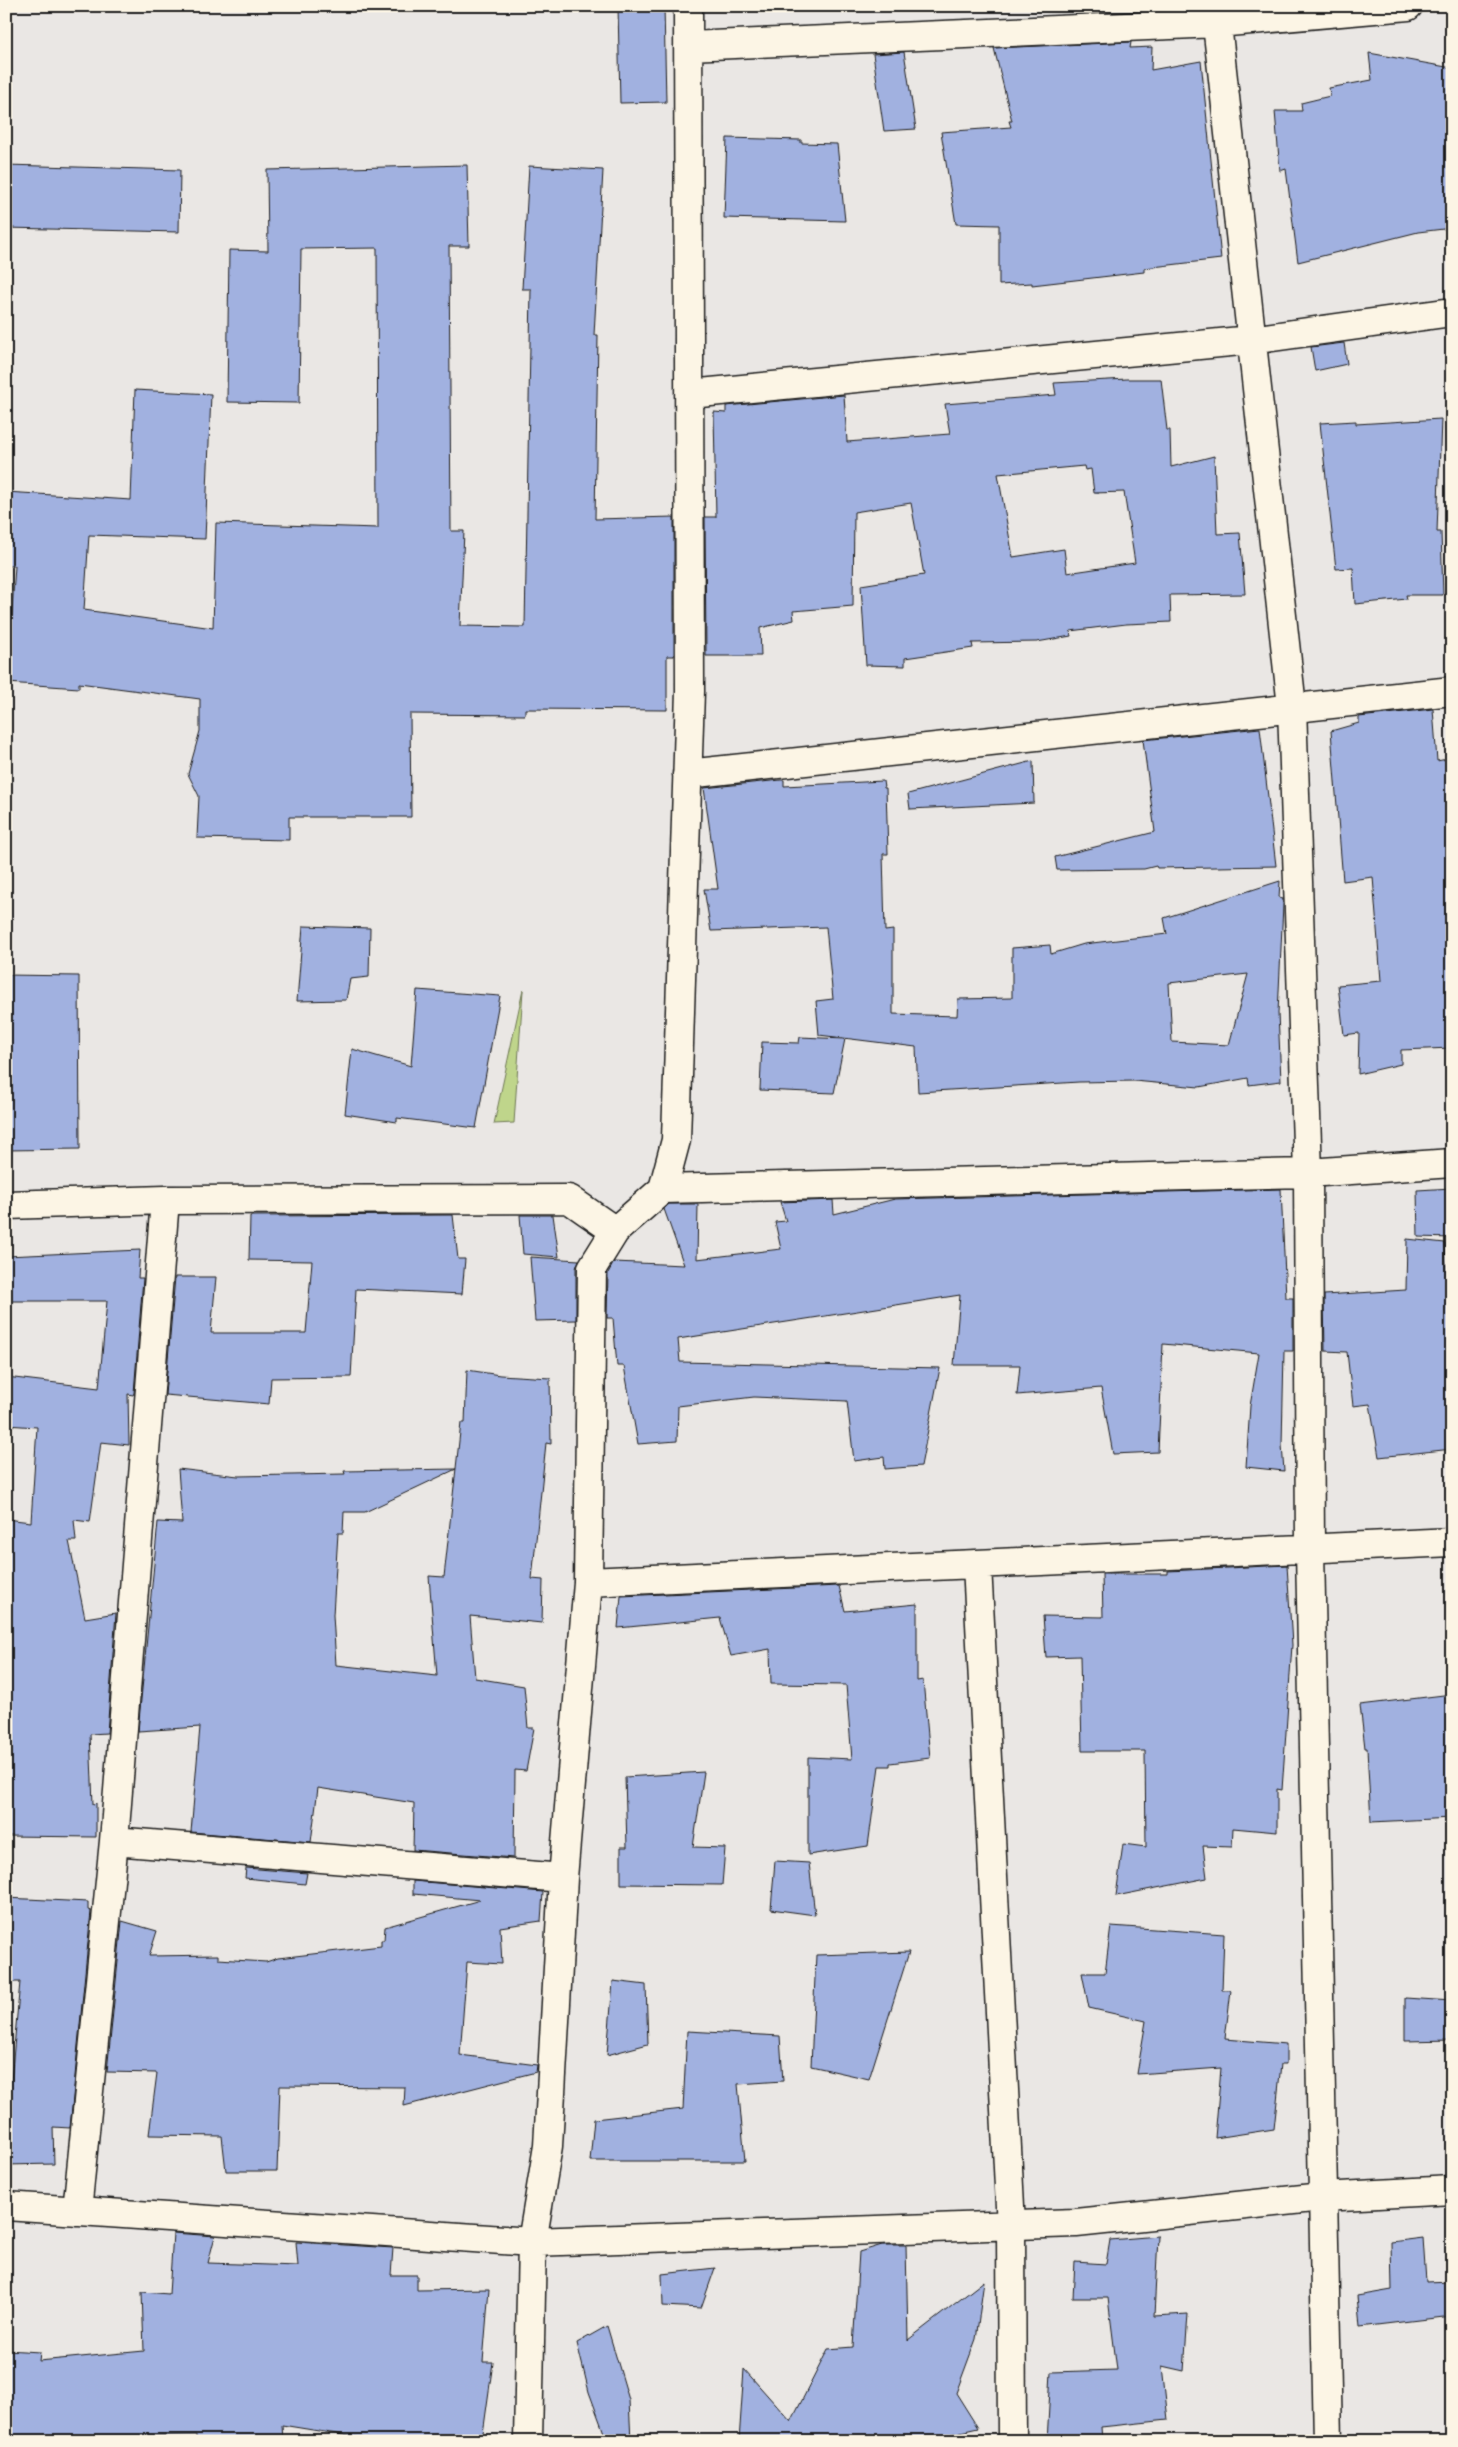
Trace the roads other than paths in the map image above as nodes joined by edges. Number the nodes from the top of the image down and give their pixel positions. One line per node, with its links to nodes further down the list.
1 (688, 6): 4 (street)
2 (1408, 6): 3 (street)
3 (1216, 15): 4 (street); 6 (street)
4 (688, 46): 7 (street)
5 (1452, 312): 6 (street)
6 (1251, 340): 7 (street); 9 (street)
7 (690, 394): 10 (street)
8 (1452, 691): 9 (street)
9 (1292, 707): 10 (street); 12 (street)
10 (686, 774): 13 (street)
11 (1452, 1163): 12 (street)
12 (1308, 1173): 13 (street); 18 (street)
13 (663, 1189): 16 (street)
14 (165, 1200): 15 (street); 16 (street); 21 (street)
15 (6, 1205)
16 (615, 1231): 20 (street)
17 (1452, 1542): 18 (street)
18 (1310, 1550): 19 (street); 24 (street)
19 (977, 1565): 20 (street); 27 (street)
20 (588, 1582): 22 (street)
21 (114, 1841): 22 (street); 26 (street)
22 (563, 1878): 28 (street)
23 (1452, 2190): 24 (street)
24 (1322, 2197): 27 (street); 31 (street)
25 (6, 2206): 26 (street)
26 (77, 2211): 28 (street)
27 (1011, 2226): 28 (street); 30 (street)
28 (532, 2242): 29 (street)
29 (528, 2441)
30 (1012, 2441)
31 (1328, 2441)

